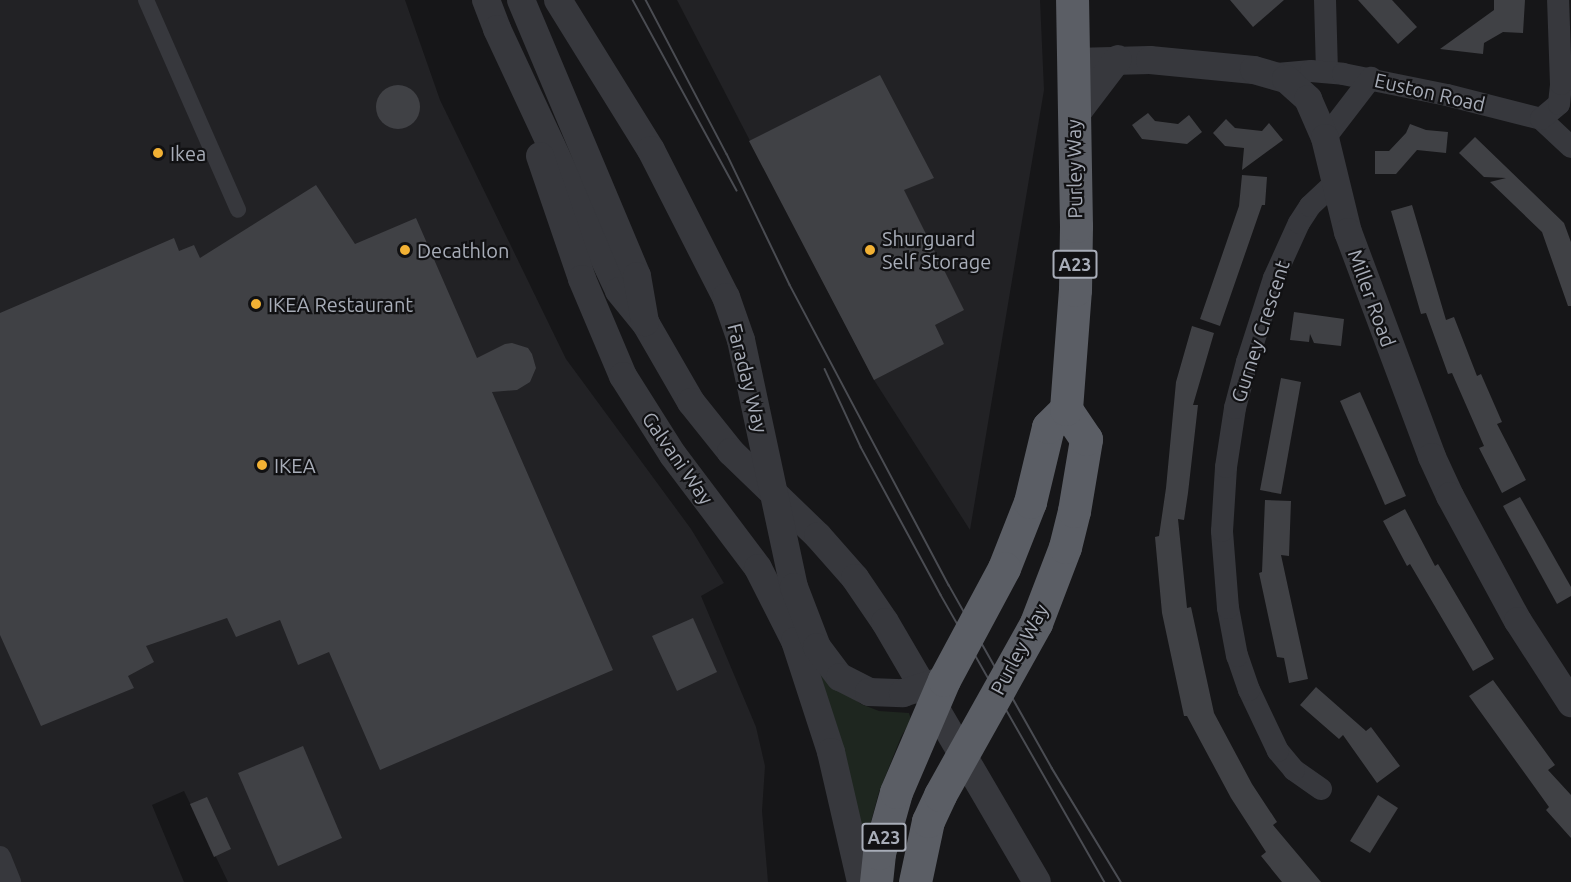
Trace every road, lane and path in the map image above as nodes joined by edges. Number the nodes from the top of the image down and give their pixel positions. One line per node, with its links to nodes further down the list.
1 (146, 0): 19 (street)
2 (486, 0): 8 (street)
3 (520, 0): 20 (street)
4 (558, 0): 22 (street, Faraday Way, bridge)
5 (1072, 0): 10 (highway, Purley Way / A23)
6 (1325, 0): 11 (street)
7 (1558, 0): 15 (street)
8 (497, 29): 20 (street); 28 (street, Galvani Way)
9 (1118, 59): 10 (street, Miller Road); 12 (street, Miller Road); 14 (street)
10 (1074, 62): 14 (highway, Purley Way / A23)
11 (1327, 72): 12 (street, Euston Road); 13 (street, Euston Road)
12 (1277, 74): 16 (street, Miller Road)
13 (1371, 78): 15 (street, Euston Road); 16 (street)
14 (1073, 118): 21 (highway, Purley Way / A23)
15 (1541, 120): 17 (street, Euston Road)
16 (1324, 138): 18 (street, Miller Road)
17 (1571, 147)
18 (1335, 183): 23 (street, Miller Road); 24 (street, Gurney Crescent)
19 (238, 210)
20 (646, 324): 26 (street)
21 (1066, 409): 22 (highway, A23, bridge); 30 (highway, Purley Way / A23, bridge)
22 (944, 680): 29 (highway, A23, bridge)
23 (1571, 703)
24 (1321, 789)
25 (0, 857): 27 (street)
26 (1035, 881)
27 (10, 882)
28 (861, 882)
29 (876, 882)
30 (915, 882)

